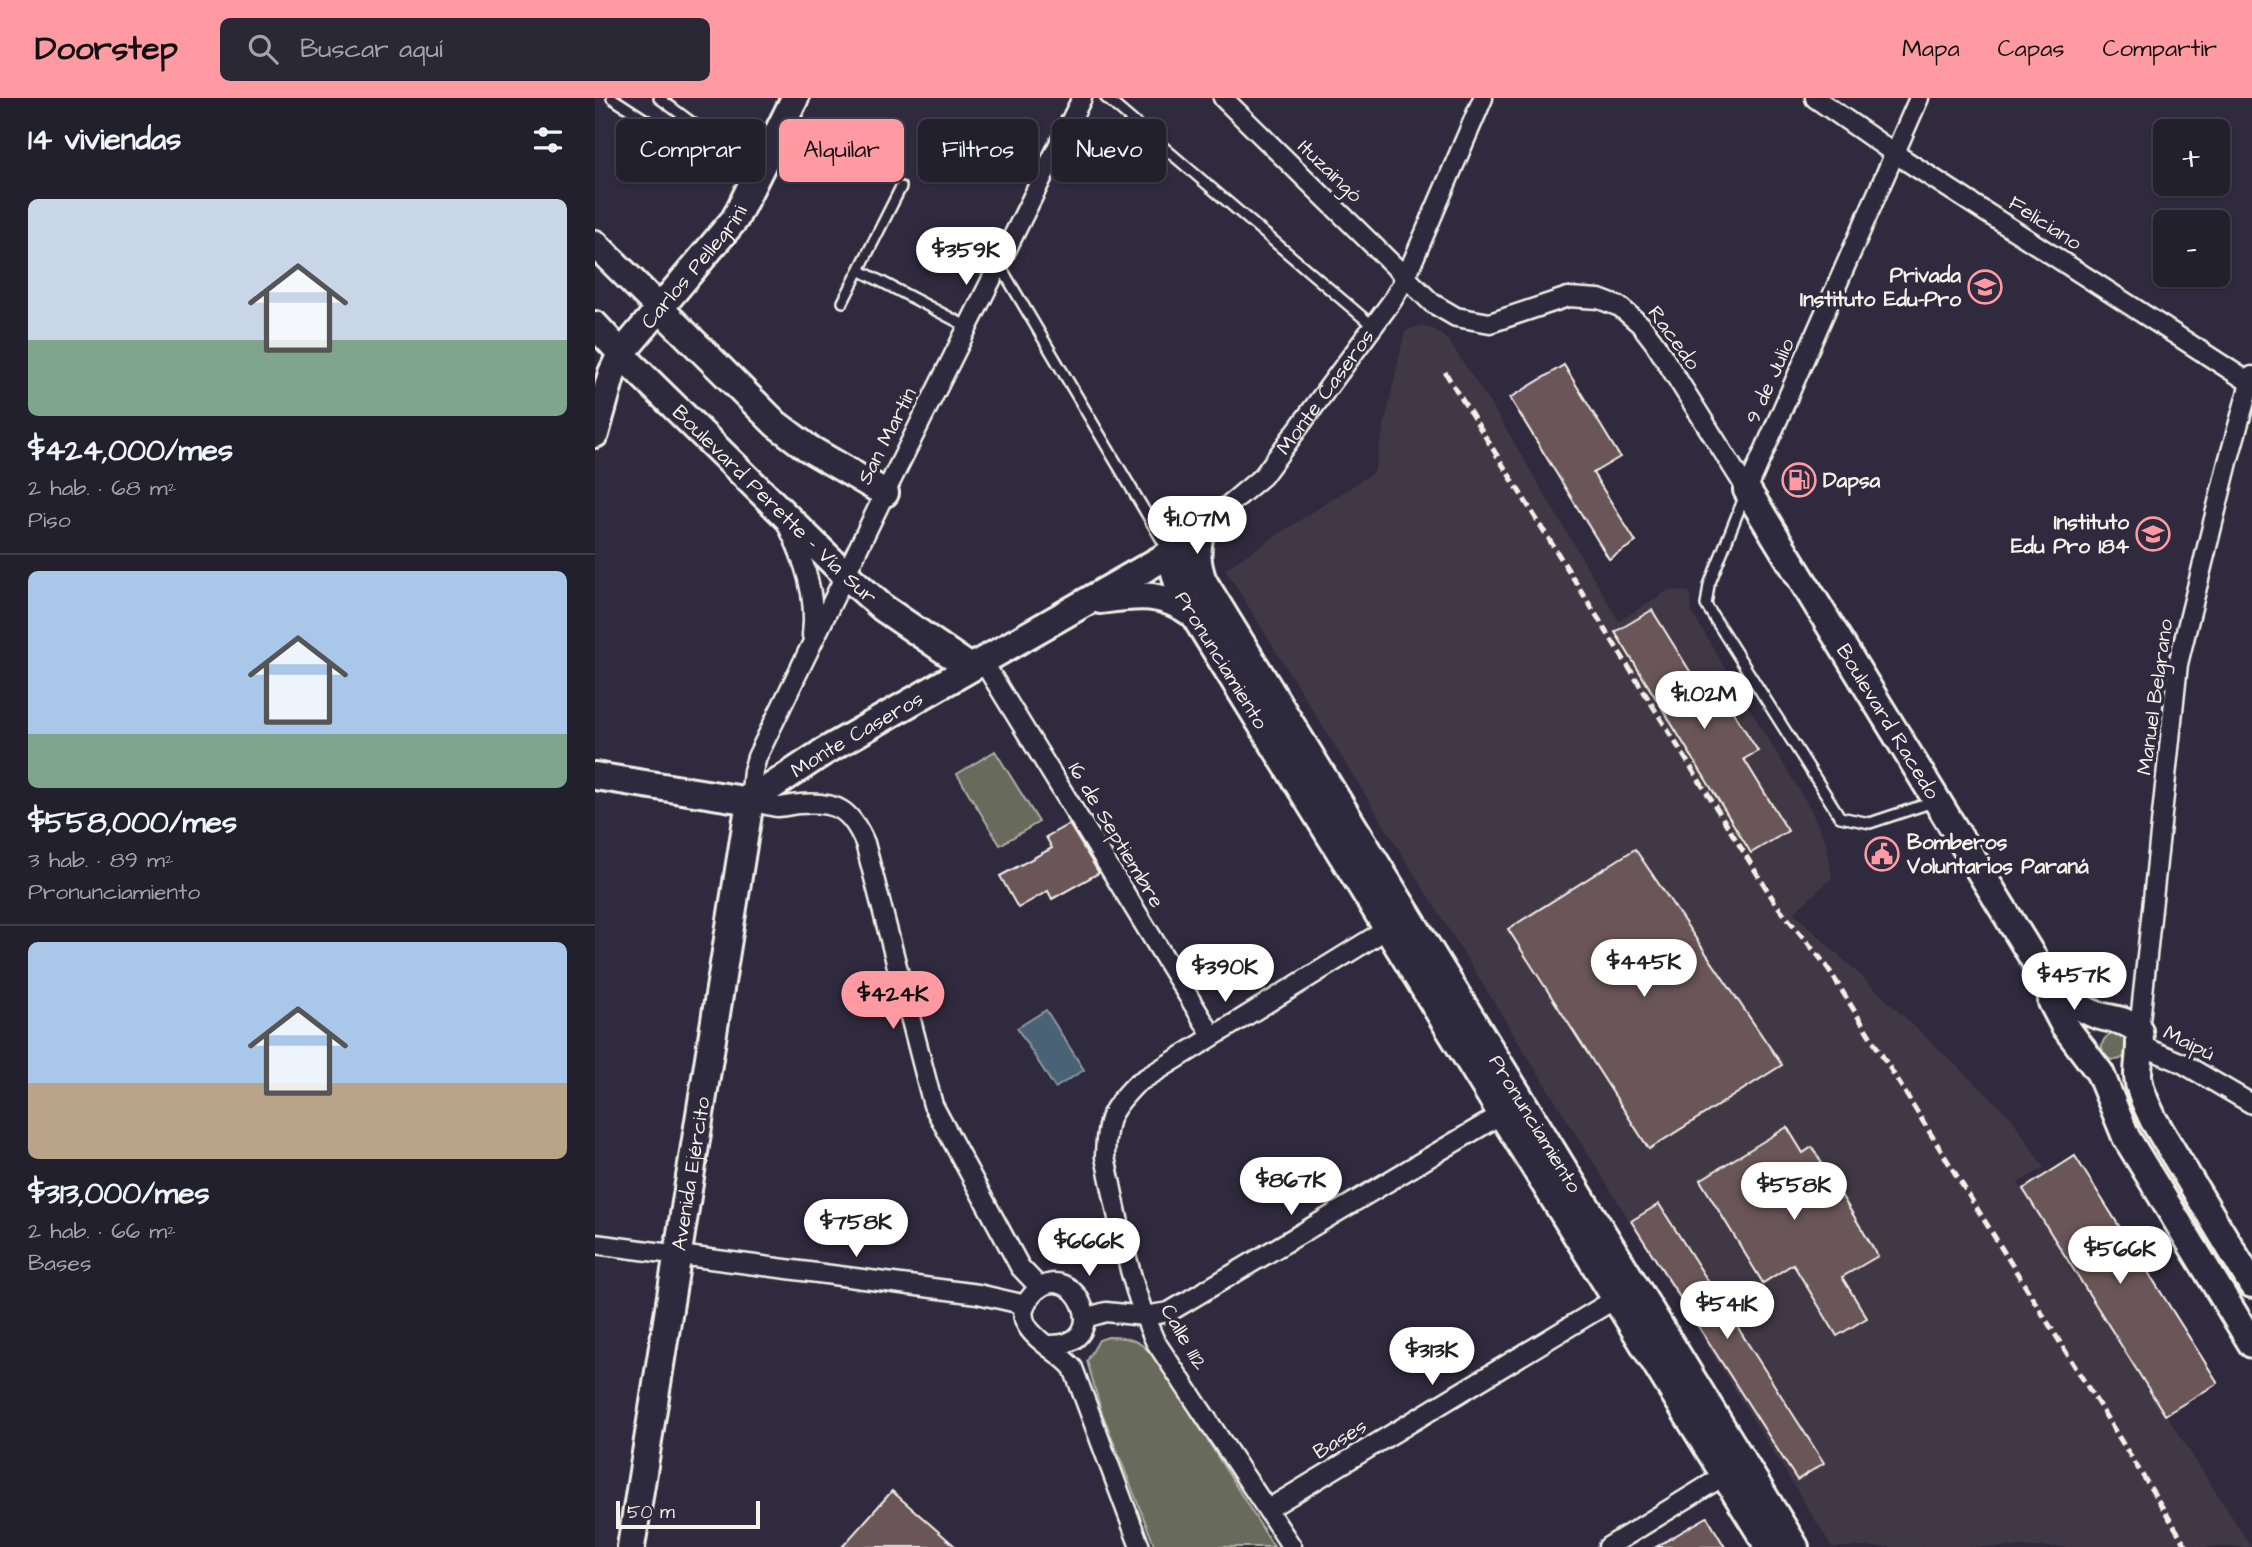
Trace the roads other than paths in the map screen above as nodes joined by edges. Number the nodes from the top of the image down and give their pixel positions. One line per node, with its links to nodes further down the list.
1 (612, 98): 10 (lane)
2 (659, 98): 11 (lane)
3 (795, 98): 12 (street, Carlos Pellegrini)
4 (1082, 98): 17 (street, San Martín)
5 (1106, 98): 23 (lane)
6 (1223, 98): 19 (street, Ituzaingó)
7 (1483, 98): 19 (street, Monte Caseros)
8 (1815, 98): 13 (street, Feliciano)
9 (1919, 98): 13 (street, 9 de Julio)
10 (644, 119)
11 (688, 119)
12 (765, 143)
13 (1894, 153): 26 (street, Feliciano); 28 (street, 9 de Julio)
14 (745, 182): 21 (street, Carlos Pellegrini)
15 (901, 187): 18 (lane)
16 (595, 244): 21 (street)
17 (999, 264): 24 (street, San Martín); 32 (lane)
18 (859, 270): 20 (lane); 24 (lane)
19 (1406, 276): 23 (street, Monte Caseros); 28 (street, Racedo)
20 (843, 302)
21 (658, 309): 25 (street, Carlos Pellegrini); 29 (street)
22 (595, 326): 25 (street, Boulevard Perette - Vía Sur)
23 (1373, 326): 31 (street, Monte Caseros)
24 (968, 327): 29 (street, San Martín)
25 (621, 354): 27 (street, Carlos Pellegrini); 30 (street, Boulevard Perette - Vía Sur)
26 (2251, 381): 46 (street, Manuel Belgrano)
27 (595, 434)
28 (1747, 490): 41 (street, Boulevard Racedo); 41 (lane)
29 (884, 493): 33 (street, San Martín)
30 (781, 512): 33 (street, Boulevard Perette - Vía Sur); 37 (street)
31 (1201, 529): 32 (street, Monte Caseros); 34 (street)
32 (1170, 554): 34 (street, Pronunciamiento); 35 (street, Monte Caseros); 36 (street, Pronunciamiento)
33 (846, 575): 37 (street, San Martín); 38 (street, Boulevard Perette - Vía Sur)
34 (1203, 581): 68 (street, Pronunciamiento)
35 (1089, 601): 36 (street); 38 (street, Monte Caseros)
36 (1194, 615): 42 (street, Pronunciamiento)
37 (811, 646): 40 (street, San Martín)
38 (975, 664): 40 (street, Monte Caseros); 45 (street, 16 de Septiembre)
39 (595, 776): 40 (street)
40 (750, 801): 52 (street, Avenida Ejército); 54 (street)
41 (1937, 801): 43 (street, Boulevard Racedo)
42 (1387, 929): 45 (street); 50 (street, Pronunciamiento)
43 (2052, 989): 44 (street, Boulevard Racedo); 47 (street, Boulevard Racedo)
44 (2112, 1019): 46 (street, Boulevard Racedo); 47 (street)
45 (1212, 1035): 57 (street, Calle 1112)
46 (2140, 1046): 48 (street); 49 (street, Maipú); 53 (street)
47 (2085, 1051): 48 (street, Boulevard Racedo)
48 (2100, 1073): 59 (street, Boulevard Racedo)
49 (2252, 1104)
50 (1502, 1114): 55 (street, Pronunciamiento); 57 (street)
51 (595, 1244): 52 (street)
52 (679, 1255): 56 (street); 63 (street, Avenida Ejército)
53 (2252, 1284)
54 (1040, 1288): 56 (street); 58 (street)
55 (1615, 1299): 61 (street, Pronunciamiento); 62 (street, Bases)
56 (1026, 1305): 60 (street)
57 (1144, 1316): 58 (street); 62 (street, Calle 1112)
58 (1085, 1318): 60 (street)
59 (2252, 1343)
60 (1048, 1345): 64 (street)
61 (1725, 1475): 66 (street); 67 (street, Pronunciamiento)
62 (1268, 1509): 65 (street, Calle 1112)
63 (631, 1547)
64 (1140, 1547)
65 (1292, 1547)
66 (1608, 1547)
67 (1769, 1547)
68 (1795, 1547)

